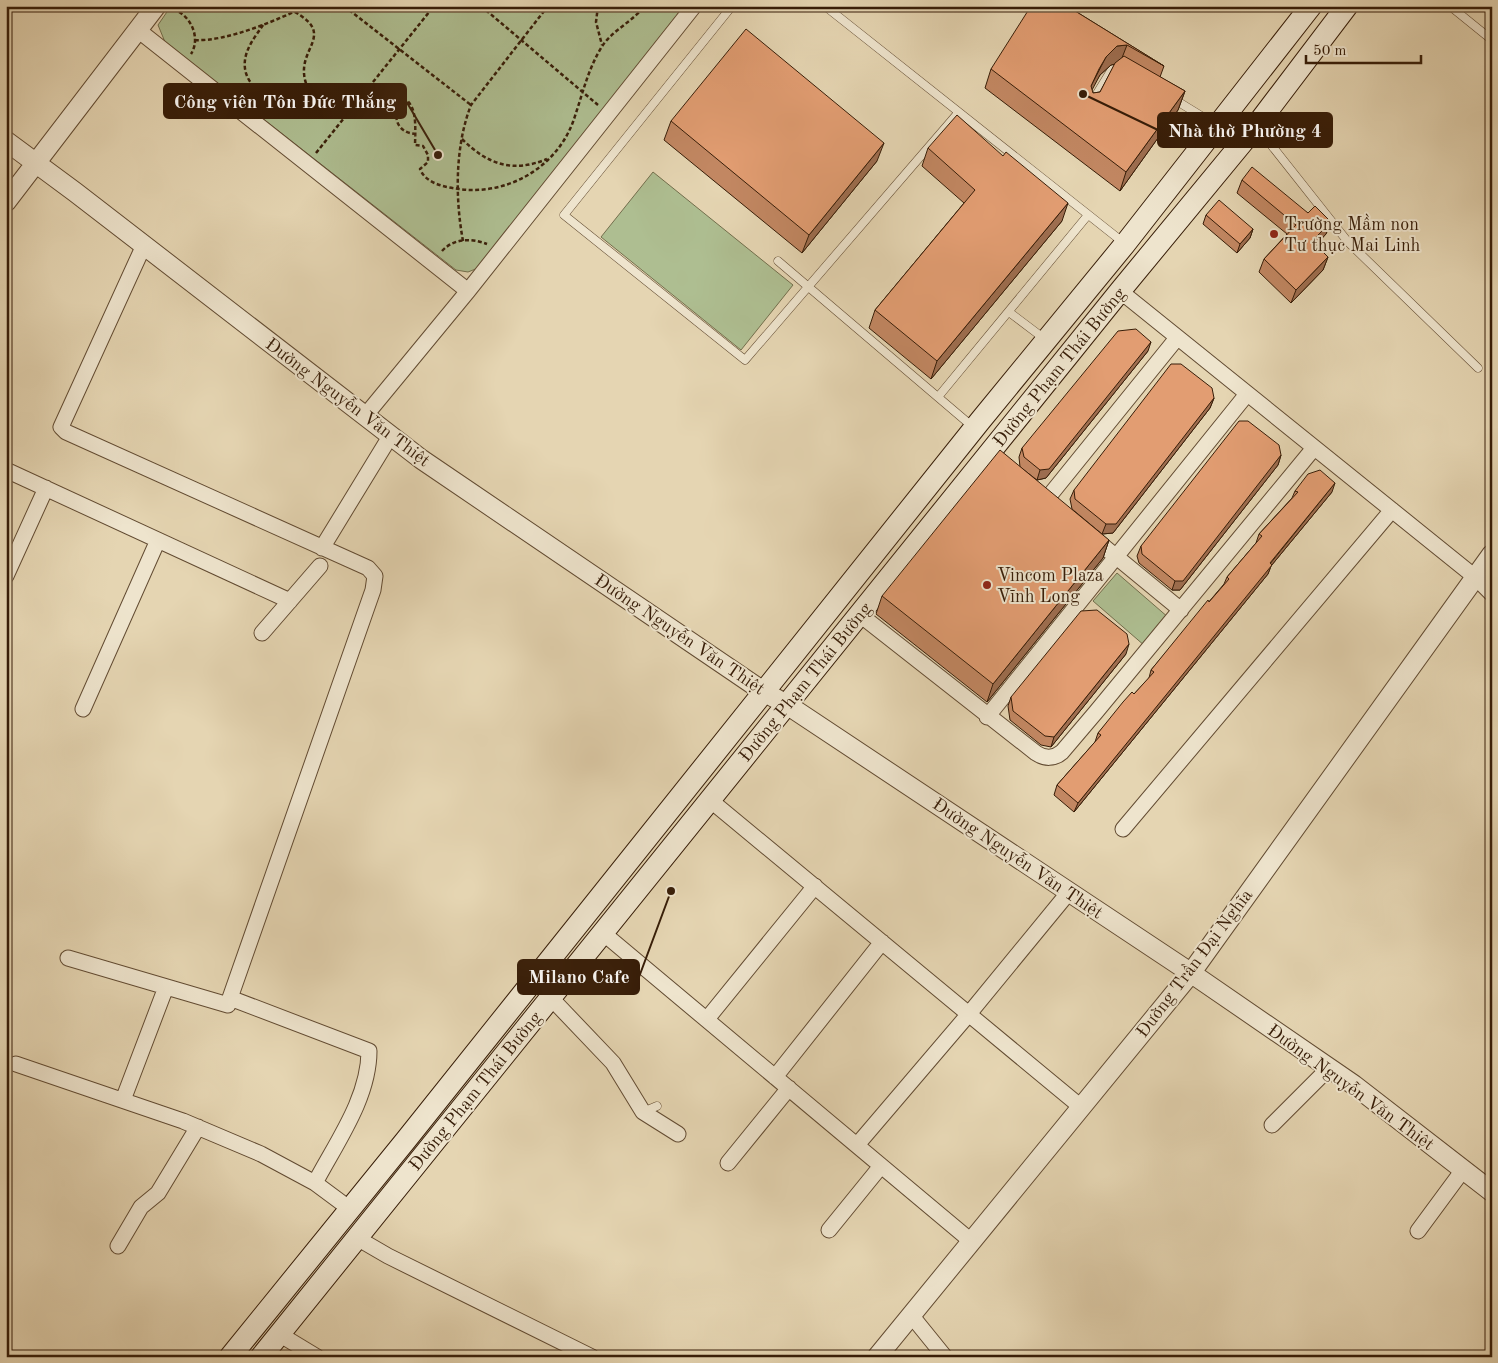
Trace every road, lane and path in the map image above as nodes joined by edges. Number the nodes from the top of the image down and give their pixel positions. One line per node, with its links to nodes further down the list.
1 (156, 6): 19 (street)
2 (283, 6): 17 (path)
3 (306, 6): 17 (path)
4 (344, 6): 24 (path)
5 (434, 6): 24 (path)
6 (481, 6): 21 (path)
7 (548, 6): 21 (path)
8 (598, 6): 23 (path)
9 (645, 6): 23 (path)
10 (694, 6): 34 (street)
11 (732, 6): 53 (lane)
12 (825, 6): 35 (lane)
13 (1311, 6): 36 (main road, Đường Phạm Thái Bường)
14 (1347, 6): 37 (main road, Đường Phạm Thái Bường)
15 (1450, 6): 22 (lane)
16 (179, 12): 20 (path)
17 (295, 12): 18 (path); 27 (path)
18 (264, 25): 20 (path); 27 (path)
19 (138, 30): 25 (street); 42 (street)
20 (195, 40): 25 (path)
21 (521, 40): 28 (path); 32 (path)
22 (1492, 40)
23 (602, 45): 28 (path)
24 (399, 50): 29 (path); 32 (path)
25 (182, 65): 43 (street)
26 (1130, 73): 33 (lane)
27 (307, 84): 29 (path)
28 (582, 91): 34 (path); 41 (path)
29 (365, 92): 31 (path); 43 (path)
30 (1165, 94): 36 (lane)
31 (403, 98): 38 (path); 38 (path)
32 (471, 105): 39 (path)
33 (1089, 107)
34 (609, 113): 50 (street)
35 (958, 114): 46 (lane); 53 (lane)
36 (1218, 126): 48 (main road, Đường Phạm Thái Bường)
37 (1256, 126): 55 (main road, Đường Phạm Thái Bường); 60 (lane)
38 (416, 134): 44 (path)
39 (462, 138): 41 (path); 44 (path)
40 (6, 141): 42 (street, Đường Nguyễn Văn Thiệt)
41 (549, 158): 44 (path)
42 (37, 164): 45 (street); 49 (street, Đường Nguyễn Văn Thiệt)
43 (307, 164): 52 (street)
44 (458, 188): 47 (path)
45 (6, 202)
46 (1088, 215): 48 (lane); 56 (lane)
47 (463, 241): 50 (path); 52 (path)
48 (1125, 244): 58 (main road, Đường Phạm Thái Bường)
49 (144, 245): 63 (street, Đường Nguyễn Văn Thiệt); 74 (street)
50 (499, 252): 54 (street)
51 (778, 261): 53 (lane)
52 (432, 262): 54 (street)
53 (808, 288): 62 (lane)
54 (468, 291): 63 (street)
55 (1120, 291): 57 (street); 59 (main road, Đường Phạm Thái Bường)
56 (1009, 312): 58 (lane); 62 (lane)
57 (1177, 338): 61 (street); 69 (street)
58 (1048, 341): 59 (main road); 64 (main road, Đường Phạm Thái Bường)
59 (1067, 356): 83 (main road, Đường Phạm Thái Bường)
60 (1478, 368)
61 (1247, 394): 66 (street); 76 (street)
62 (938, 397): 64 (lane)
63 (365, 416): 65 (street, Đường Nguyễn Văn Thiệt)
64 (974, 428): 85 (main road, Đường Phạm Thái Bường)
65 (391, 436): 74 (street); 85 (street, Đường Nguyễn Văn Thiệt)
66 (1314, 448): 70 (street); 82 (street)
67 (6, 470): 68 (street)
68 (46, 488): 72 (street); 73 (street)
69 (1032, 488)
70 (1392, 510): 79 (street); 90 (street)
71 (1077, 525): 76 (street)
72 (158, 540): 81 (street); 87 (street)
73 (12, 548): 78 (street)
74 (322, 548): 99 (street)
75 (1492, 554): 79 (street, Đường Trần Đại Nghĩa)
76 (1116, 557): 82 (street); 88 (street)
77 (320, 566): 81 (street)
78 (6, 576)
79 (1475, 577): 80 (street); 97 (street, Đường Trần Đại Nghĩa)
80 (1492, 594)
81 (290, 601): 84 (street)
82 (1181, 610): 88 (street)
83 (859, 614): 86 (main road, Đường Phạm Thái Bường); 88 (street)
84 (262, 633)
85 (764, 692): 86 (street, Đường Nguyễn Văn Thiệt); 93 (main road, Đường Phạm Thái Bường)
86 (786, 704): 89 (main road, Đường Phạm Thái Bường); 92 (street, Đường Nguyễn Văn Thiệt)
87 (83, 709)
88 (987, 717)
89 (710, 800): 91 (street); 94 (main road, Đường Phạm Thái Bường)
90 (1123, 829)
91 (815, 886): 95 (street); 102 (street)
92 (1069, 892): 97 (street, Đường Nguyễn Văn Thiệt); 101 (street)
93 (585, 916): 94 (main road); 120 (main road, Đường Phạm Thái Bường)
94 (603, 933): 100 (main road, Đường Phạm Thái Bường); 102 (street)
95 (882, 942): 101 (street); 105 (street)
96 (68, 958): 98 (street)
97 (1191, 973): 104 (street, Đường Nguyễn Văn Thiệt); 109 (street, Đường Trần Đại Nghĩa)
98 (166, 987): 99 (street); 107 (street)
99 (230, 998): 118 (street)
100 (551, 998): 110 (street); 123 (main road, Đường Phạm Thái Bường)
101 (968, 1015): 109 (street); 114 (street)
102 (707, 1019): 105 (street)
103 (16, 1064): 107 (street)
104 (1329, 1068): 111 (street); 117 (street, Đường Nguyễn Văn Thiệt)
105 (775, 1076): 106 (street)
106 (789, 1088): 114 (street); 115 (street)
107 (123, 1100): 112 (street)
108 (657, 1106): 110 (lane)
109 (1081, 1107): 124 (street, Đường Trần Đại Nghĩa)
110 (643, 1112): 113 (street)
111 (1272, 1126)
112 (198, 1127): 118 (street); 125 (street)
113 (678, 1134)
114 (857, 1146): 116 (street)
115 (728, 1163)
116 (881, 1166): 121 (street); 124 (street)
117 (1463, 1170): 119 (street, Đường Nguyễn Văn Thiệt); 122 (street)
118 (315, 1183): 120 (street)
119 (1492, 1192)
120 (350, 1209): 128 (main road, Đường Phạm Thái Bường)
121 (829, 1230)
122 (1418, 1231)
123 (357, 1238): 127 (main road, Đường Phạm Thái Bường); 131 (street)
124 (972, 1241): 126 (street, Đường Trần Đại Nghĩa)
125 (118, 1246)
126 (911, 1315): 132 (street, Đường Trần Đại Nghĩa); 133 (street)
127 (279, 1334): 129 (main road, Đường Phạm Thái Bường); 130 (street)
128 (230, 1357)
129 (261, 1357)
130 (317, 1357)
131 (592, 1357)
132 (877, 1357)
133 (945, 1357)

